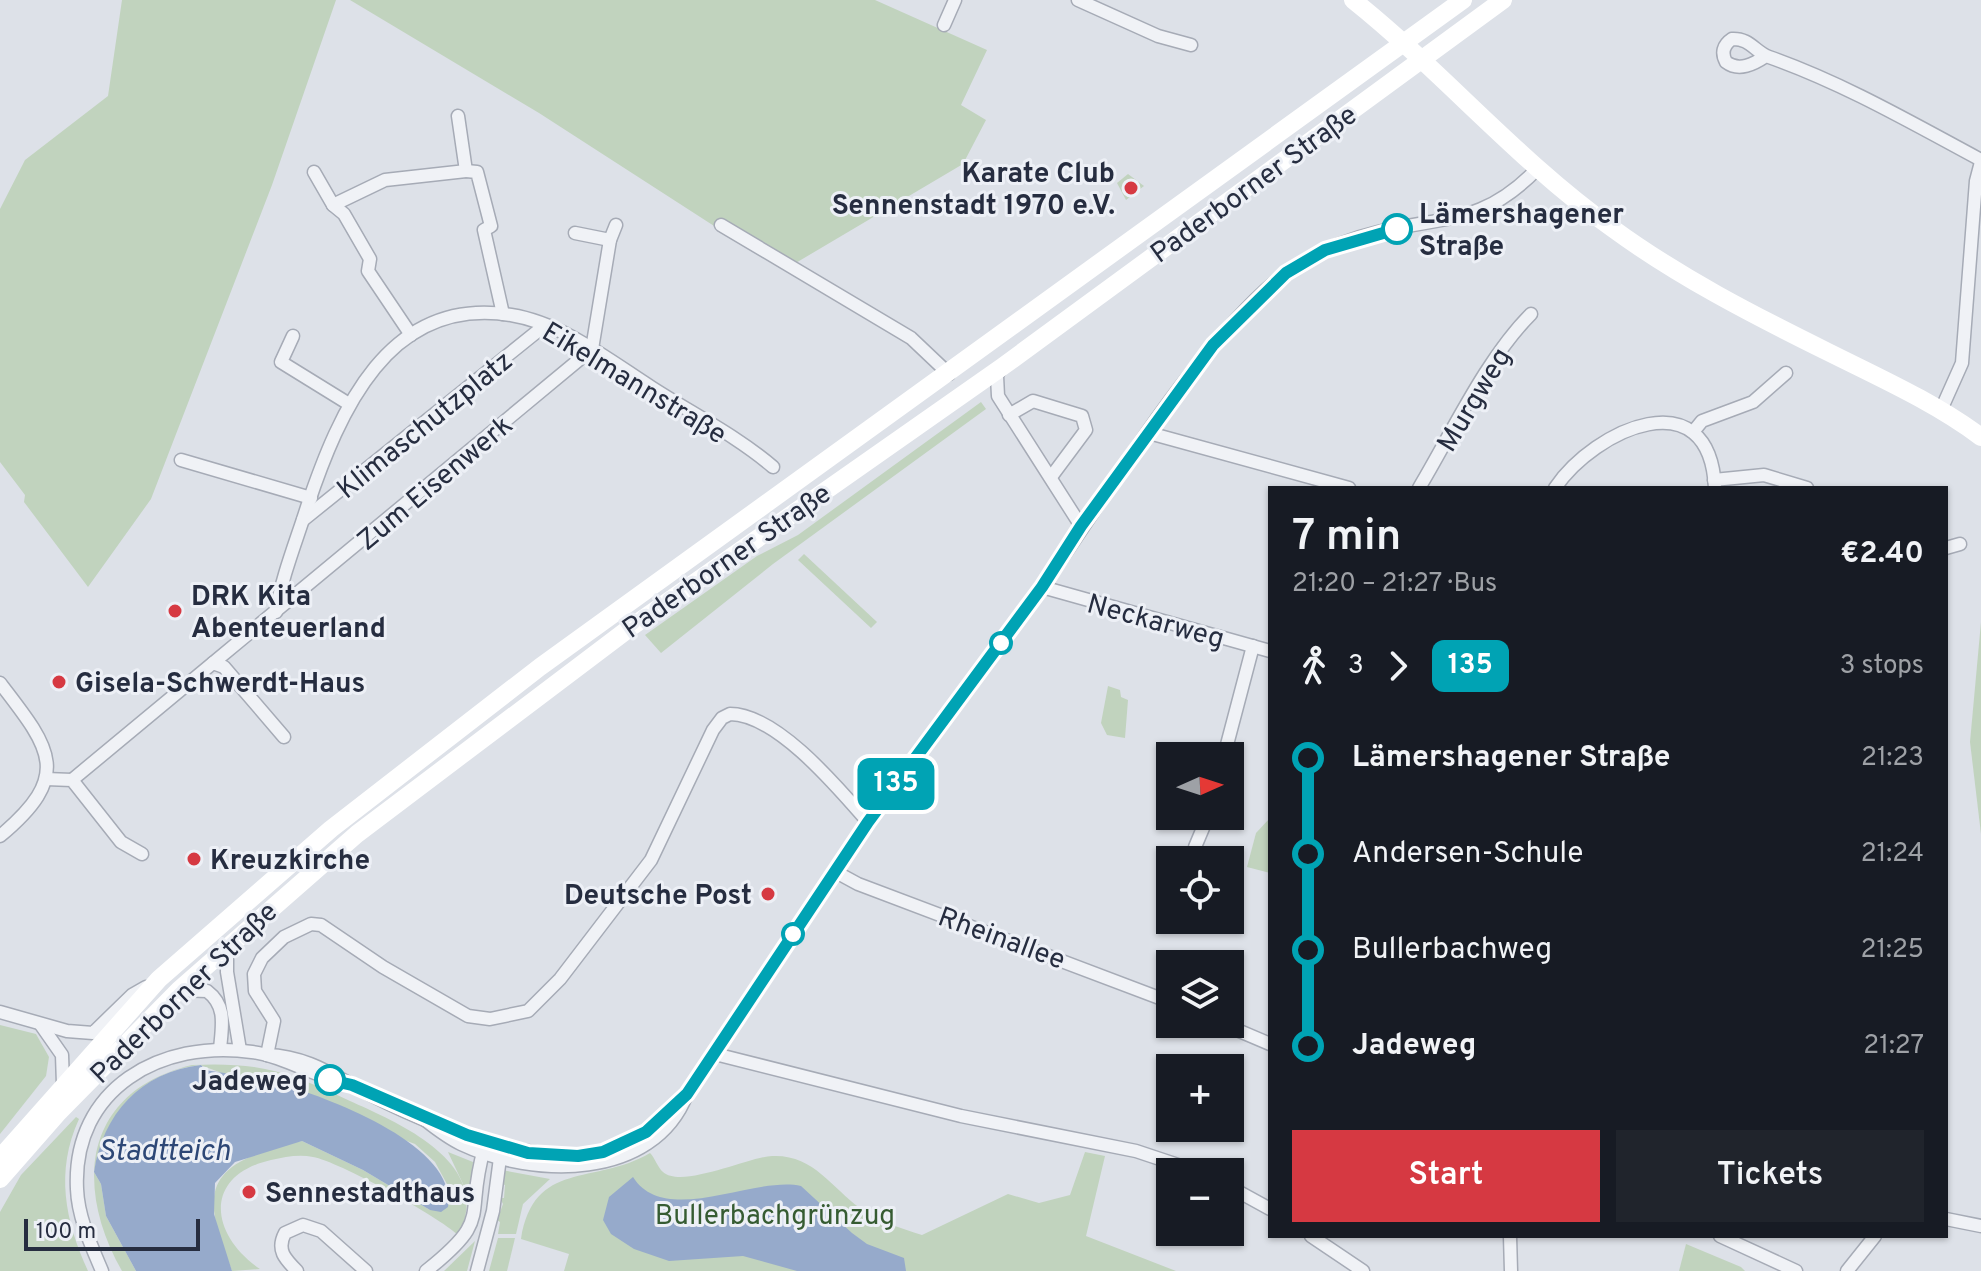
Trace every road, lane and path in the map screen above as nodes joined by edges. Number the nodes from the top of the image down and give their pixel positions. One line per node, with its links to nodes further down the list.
1 (955, 0): 6 (street)
2 (1078, 0): 8 (street)
3 (1353, 0): 7 (main road)
4 (1463, 0): 7 (main road, Paderborner Straße)
5 (1503, 0): 10 (main road, Paderborner Straße)
6 (944, 25)
7 (1405, 44): 10 (main road); 29 (main road, Paderborner Straße)
8 (1191, 45)
9 (1766, 56): 12 (street)
10 (1422, 60): 13 (main road); 27 (main road, Paderborner Straße)
11 (458, 116): 14 (street)
12 (1981, 161): 31 (street)
13 (1537, 169): 31 (main road); 34 (street)
14 (466, 171): 16 (street); 21 (street)
15 (314, 172): 16 (street)
16 (333, 205): 24 (street)
17 (616, 225): 20 (street)
18 (721, 225): 29 (street)
19 (575, 233): 20 (street)
20 (610, 240): 26 (street)
21 (503, 314): 23 (street, Eikelmannstraße); 24 (street, Eikelmannstraße)
22 (1531, 314): 41 (street, Murgweg)
23 (544, 326): 26 (street, Eikelmannstraße); 45 (street, Klimaschutzplatz)
24 (411, 335): 30 (street, Eikelmannstraße)
25 (293, 336): 30 (street)
26 (592, 349): 37 (street, Eikelmannstraße); 50 (street, Zum Eisenwerk)
27 (1002, 367): 32 (street); 63 (main road, Paderborner Straße)
28 (1786, 373): 33 (street)
29 (949, 374): 64 (main road, Paderborner Straße)
30 (349, 404): 44 (street, Eikelmannstraße)
31 (1941, 410): 35 (main road)
32 (1009, 415): 38 (street); 38 (street)
33 (1693, 432): 39 (street); 42 (street)
34 (1149, 433): 40 (street); 46 (street)
35 (1981, 437)
36 (181, 460): 44 (street)
37 (773, 467)
38 (1051, 477): 46 (street)
39 (1714, 484): 43 (street)
40 (1342, 486)
41 (1420, 486)
42 (1557, 486)
43 (1800, 486)
44 (311, 498): 45 (street, Eikelmannstraße)
45 (303, 520): 50 (street, Eikelmannstraße)
46 (1081, 526): 49 (street)
47 (1960, 544): 48 (street)
48 (1948, 547)
49 (1042, 587): 51 (street, Neckarweg); 59 (street)
50 (276, 612): 53 (street)
51 (1253, 646): 52 (street, Neckarweg); 56 (street)
52 (1268, 650)
53 (213, 663): 55 (street); 58 (street)
54 (0, 683): 57 (street)
55 (284, 737)
56 (1228, 742)
57 (46, 779): 58 (street); 60 (street)
58 (72, 780): 61 (street)
59 (868, 822): 62 (street); 74 (street)
60 (0, 836)
61 (142, 854)
62 (834, 871): 66 (street, Rheinallee); 73 (street)
63 (227, 947): 65 (main road, Paderborner Straße); 72 (street)
64 (159, 979): 68 (street); 75 (main road, Paderborner Straße)
65 (179, 990): 71 (street); 81 (main road, Paderborner Straße)
66 (1156, 997)
67 (0, 1012): 68 (street)
68 (39, 1023): 75 (street)
69 (1244, 1033): 70 (street)
70 (1268, 1043)
71 (220, 1049): 72 (street); 93 (street)
72 (240, 1050): 74 (street)
73 (715, 1054): 76 (street); 80 (street)
74 (267, 1055): 77 (street)
75 (63, 1084): 78 (main road, Paderborner Straße)
76 (687, 1094): 77 (street); 79 (street)
77 (484, 1147): 79 (street); 82 (street)
78 (0, 1158)
79 (500, 1158): 83 (street)
80 (1157, 1158)
81 (0, 1179)
82 (478, 1186): 83 (street); 96 (street)
83 (496, 1191): 97 (street)
84 (1244, 1195): 85 (street)
85 (1268, 1208)
86 (1948, 1219): 87 (street)
87 (1981, 1226)
88 (1314, 1238): 98 (street)
89 (1510, 1238): 99 (street)
90 (1724, 1238): 92 (street)
91 (1873, 1238): 101 (street)
92 (1776, 1266): 100 (street)
93 (102, 1271)
94 (297, 1271): 95 (street)
95 (366, 1271)
96 (426, 1271)
97 (477, 1271)
98 (1363, 1271)
99 (1511, 1271)
100 (1796, 1271)
101 (1847, 1271)

